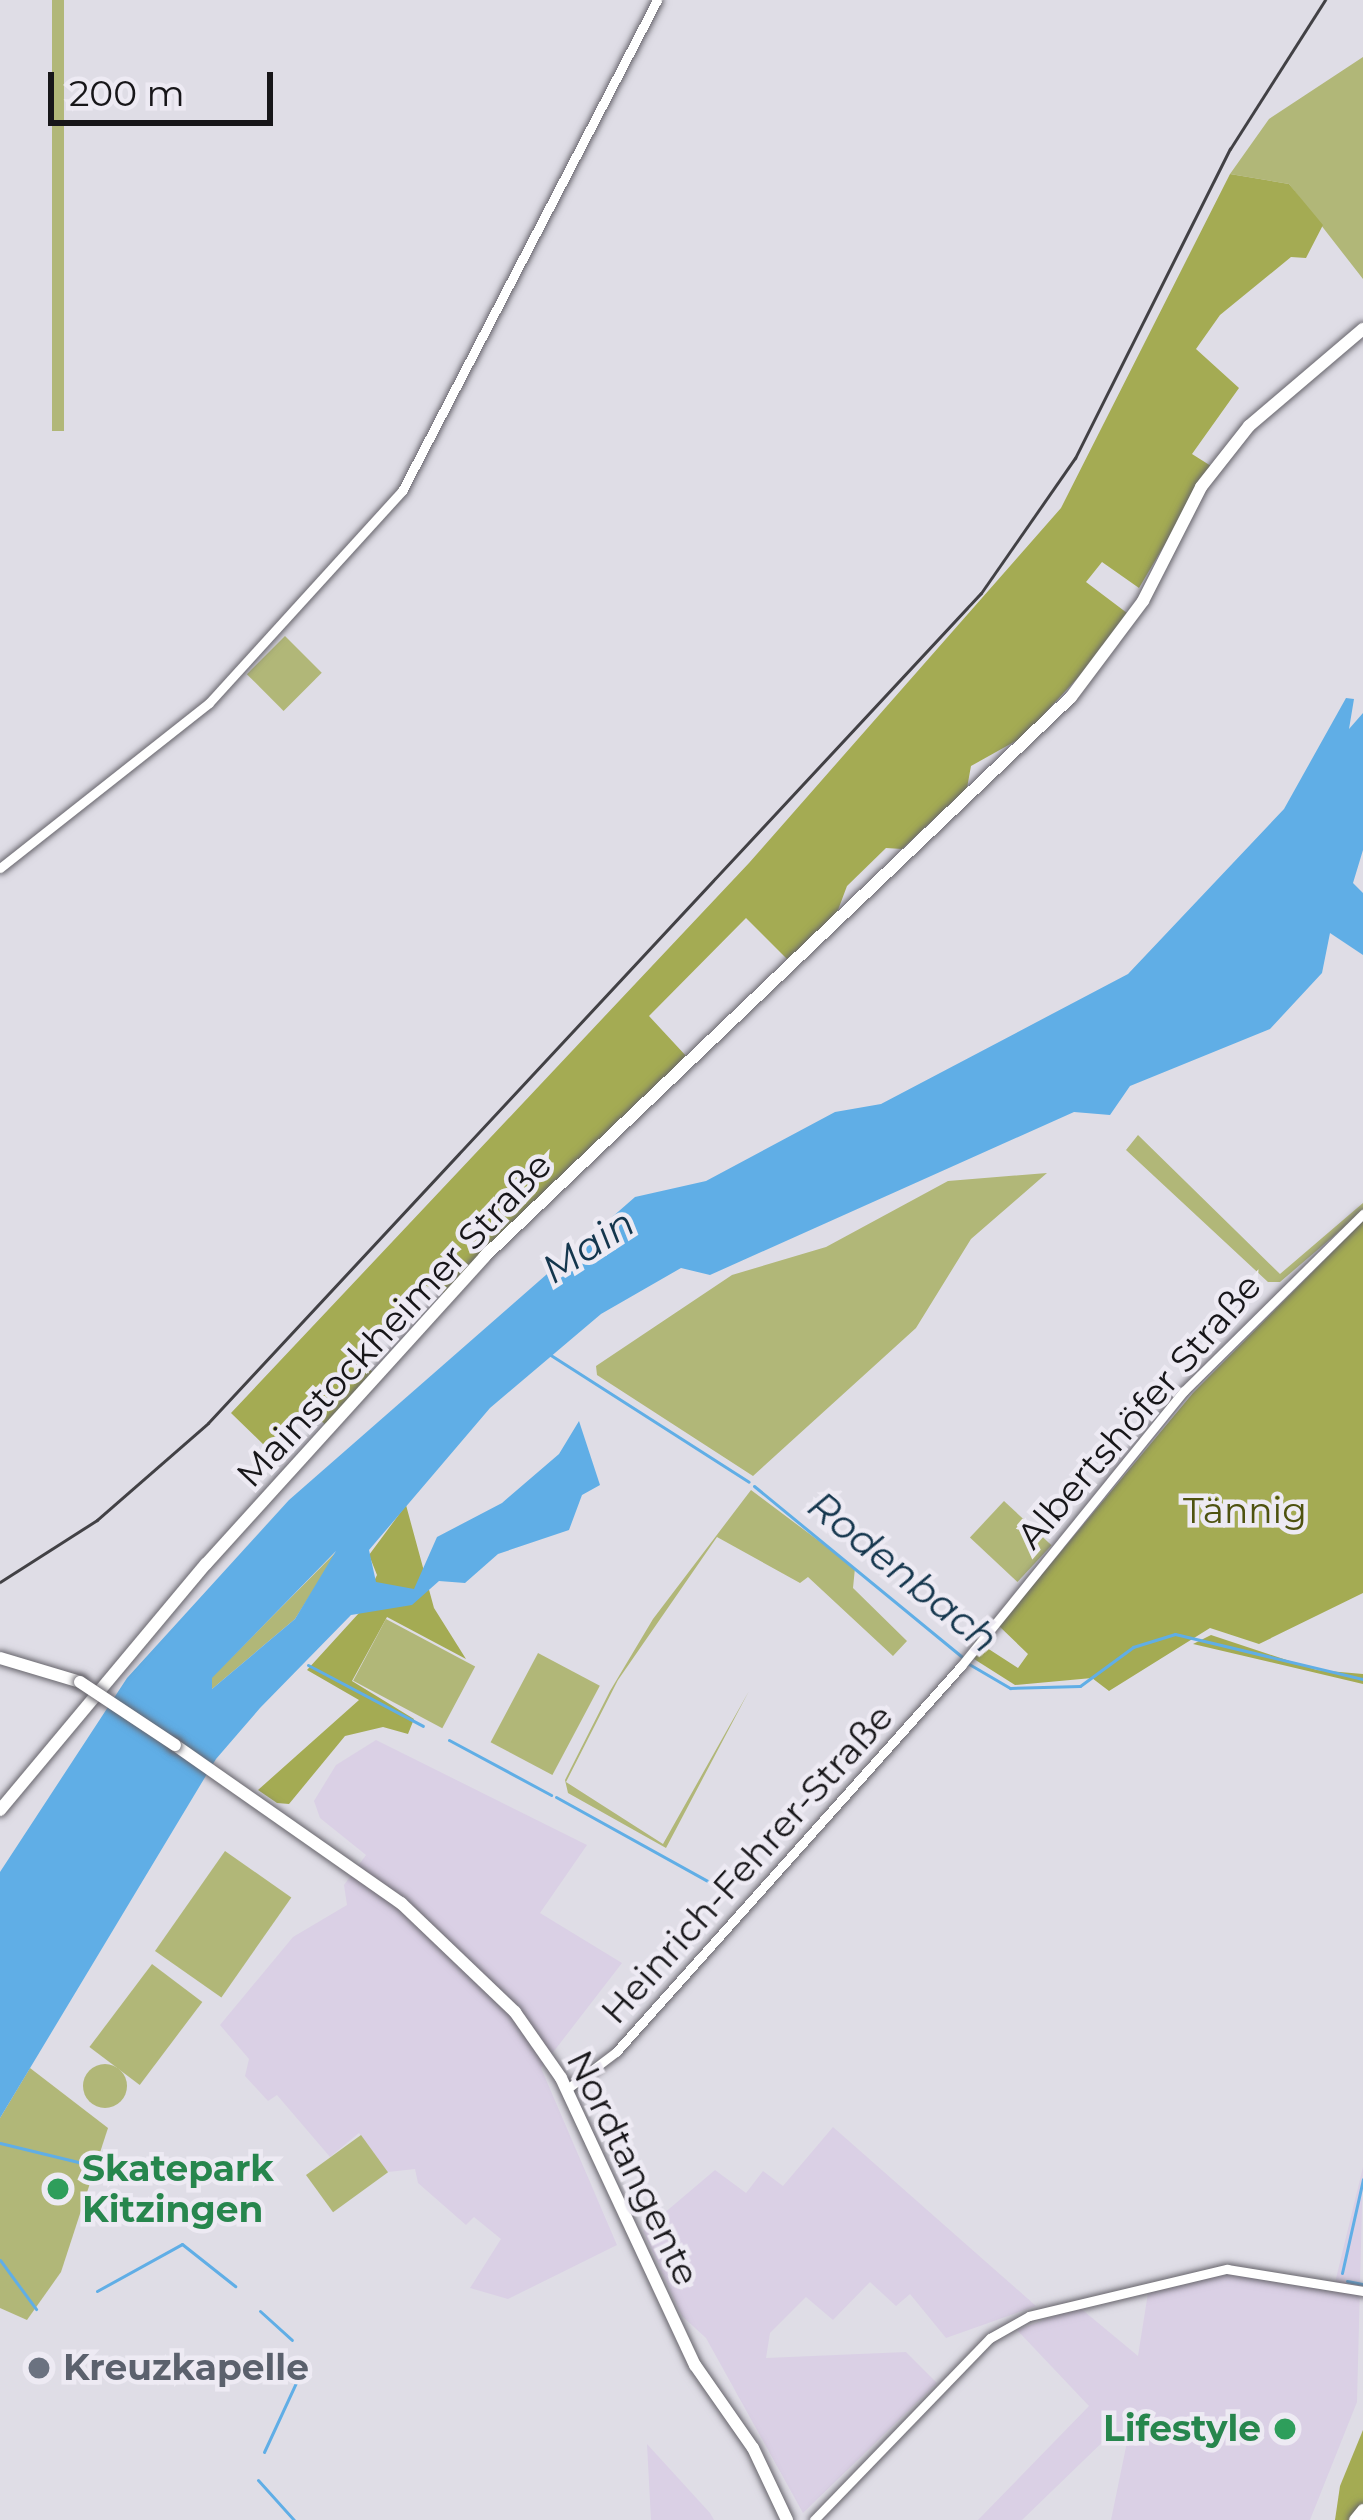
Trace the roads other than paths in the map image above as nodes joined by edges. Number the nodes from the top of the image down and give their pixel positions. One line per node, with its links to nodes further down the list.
1 (658, 0): 3 (street)
2 (1363, 329): 7 (main road, Mainstockheimer Straße)
3 (0, 868)
4 (1363, 1214): 6 (street, Albertshöfer Straße)
5 (0, 1658): 8 (main road, Nordtangente, bridge)
6 (961, 1666): 8 (street, Heinrich-Fehrer-Straße)
7 (0, 1810)
8 (567, 2089): 11 (main road, Nordtangente)
9 (1363, 2290): 12 (street)
10 (1363, 2510): 13 (main road)
11 (787, 2520)
12 (814, 2520)
13 (1355, 2520)

